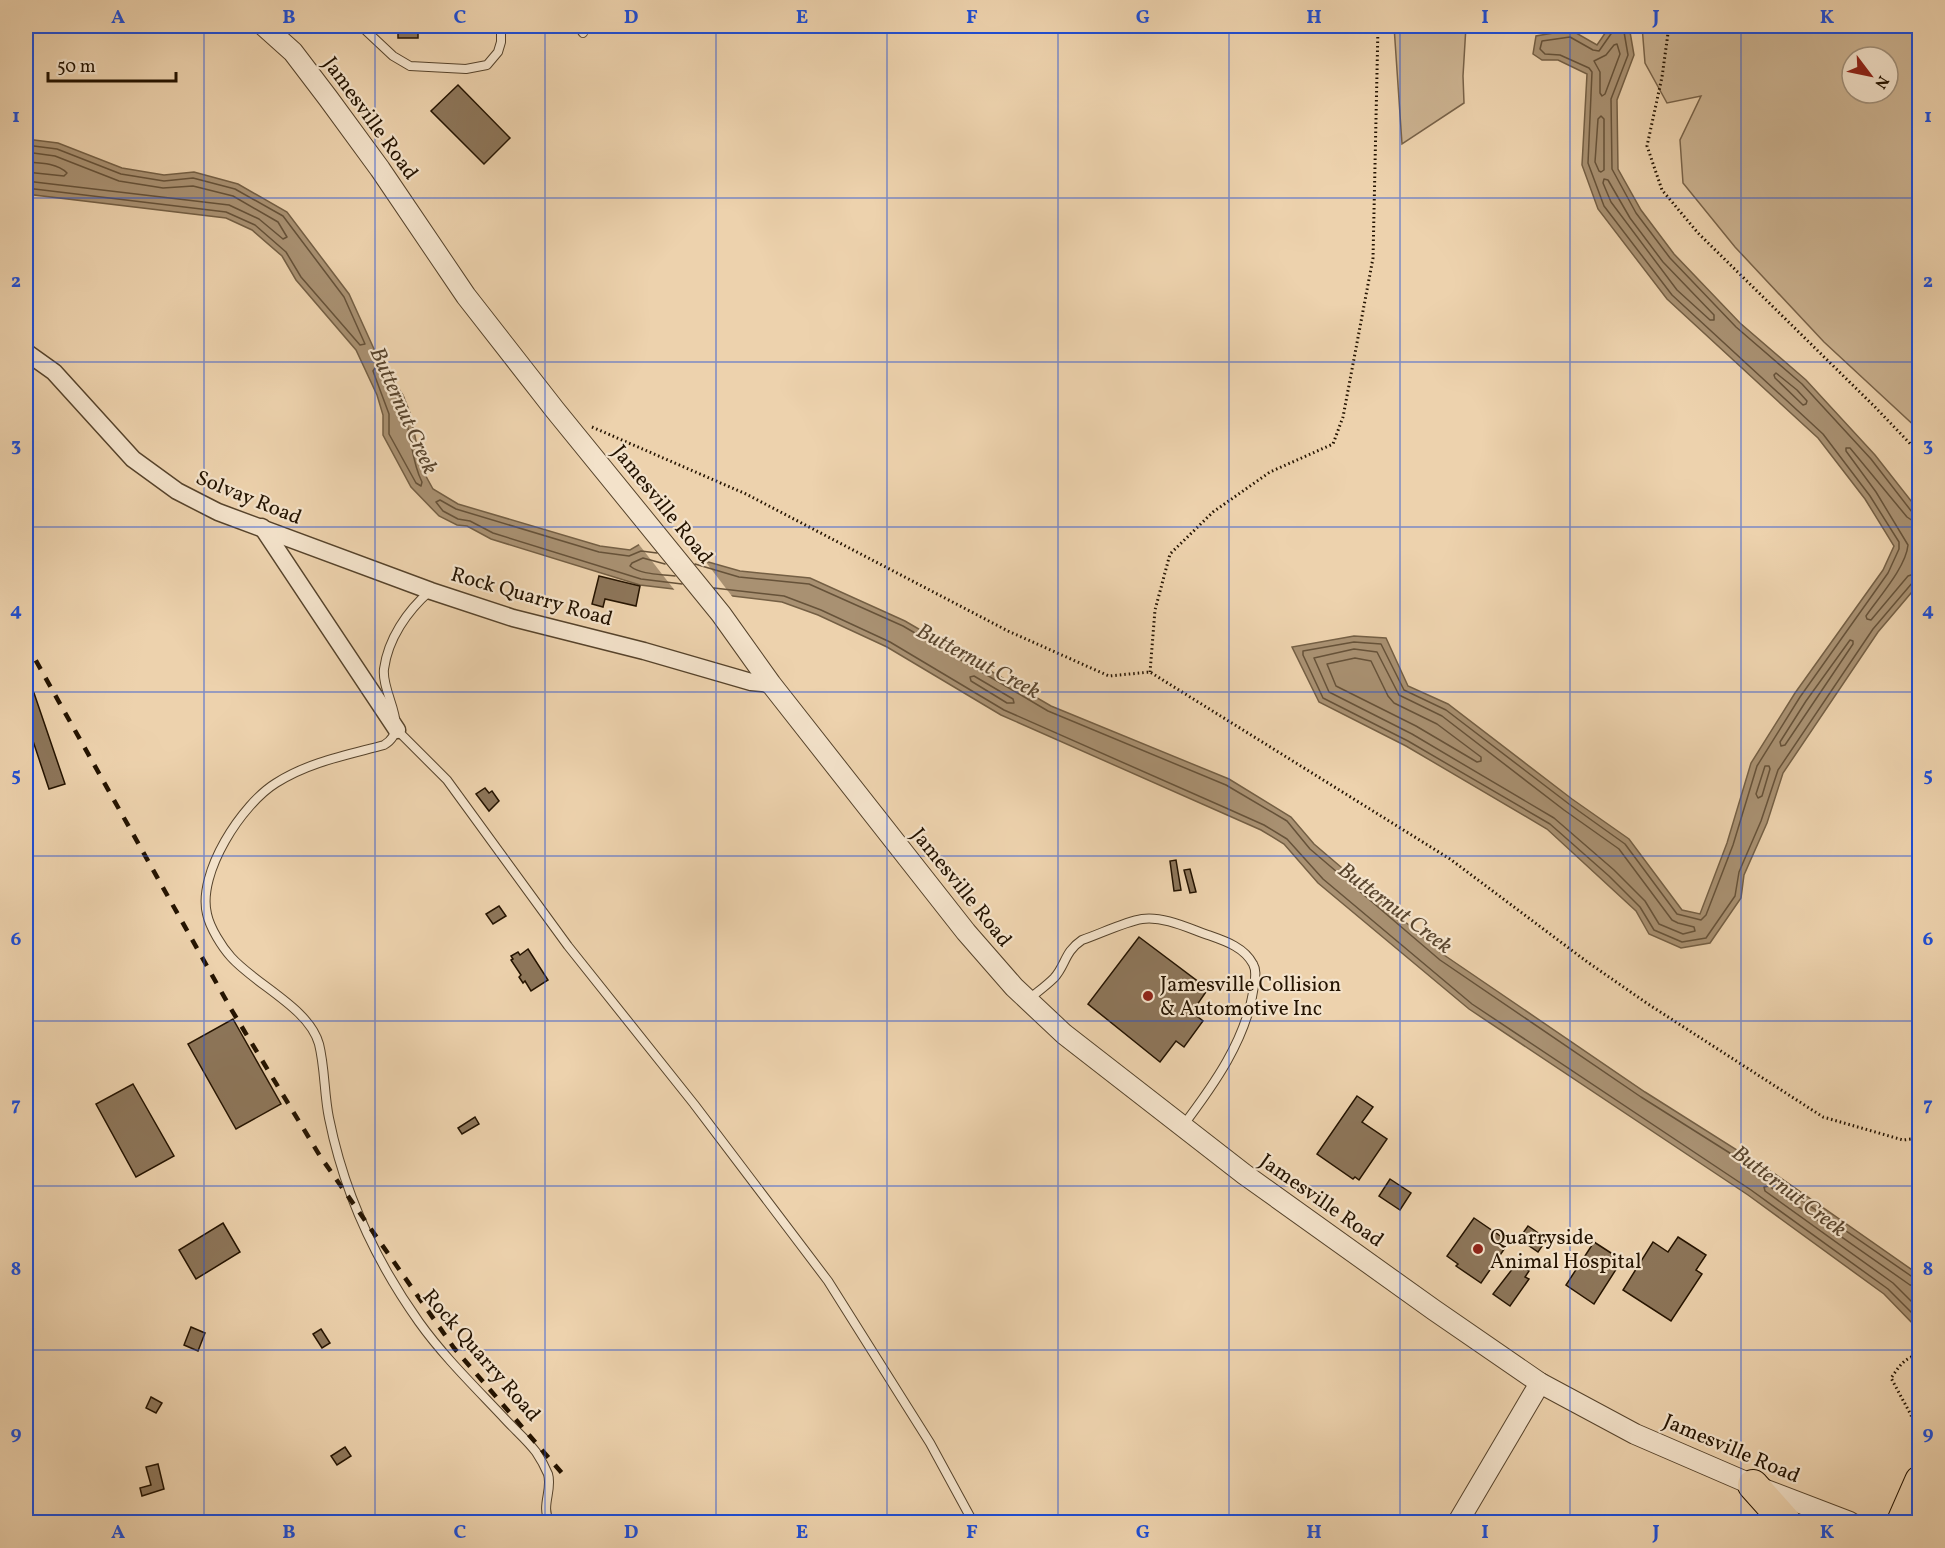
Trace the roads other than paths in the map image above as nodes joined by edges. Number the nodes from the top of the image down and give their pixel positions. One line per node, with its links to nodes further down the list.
1 (264, 26): 5 (street, Jamesville Road)
2 (275, 26): 5 (street)
3 (361, 26): 4 (lane)
4 (501, 26)
5 (293, 52): 9 (street, Jamesville Road)
6 (26, 352): 7 (street, Solvay Road)
7 (261, 527): 8 (street, Solvay Road); 10 (street)
8 (430, 591): 9 (street, Rock Quarry Road); 10 (lane, Rock Quarry Road)
9 (771, 684): 11 (street, Jamesville Road)
10 (397, 730): 16 (lane, Rock Quarry Road); 17 (lane)
11 (1028, 1000): 12 (street, Jamesville Road); 12 (lane)
12 (1182, 1127): 13 (street, Jamesville Road)
13 (1540, 1383): 15 (street, Jamesville Road); 18 (street)
14 (1920, 1481): 21 (highway)
15 (1753, 1485): 19 (highway); 20 (street, Jamesville Road)
16 (550, 1522)
17 (973, 1522)
18 (1458, 1522)
19 (1786, 1522)
20 (1851, 1522)
21 (1902, 1522)

